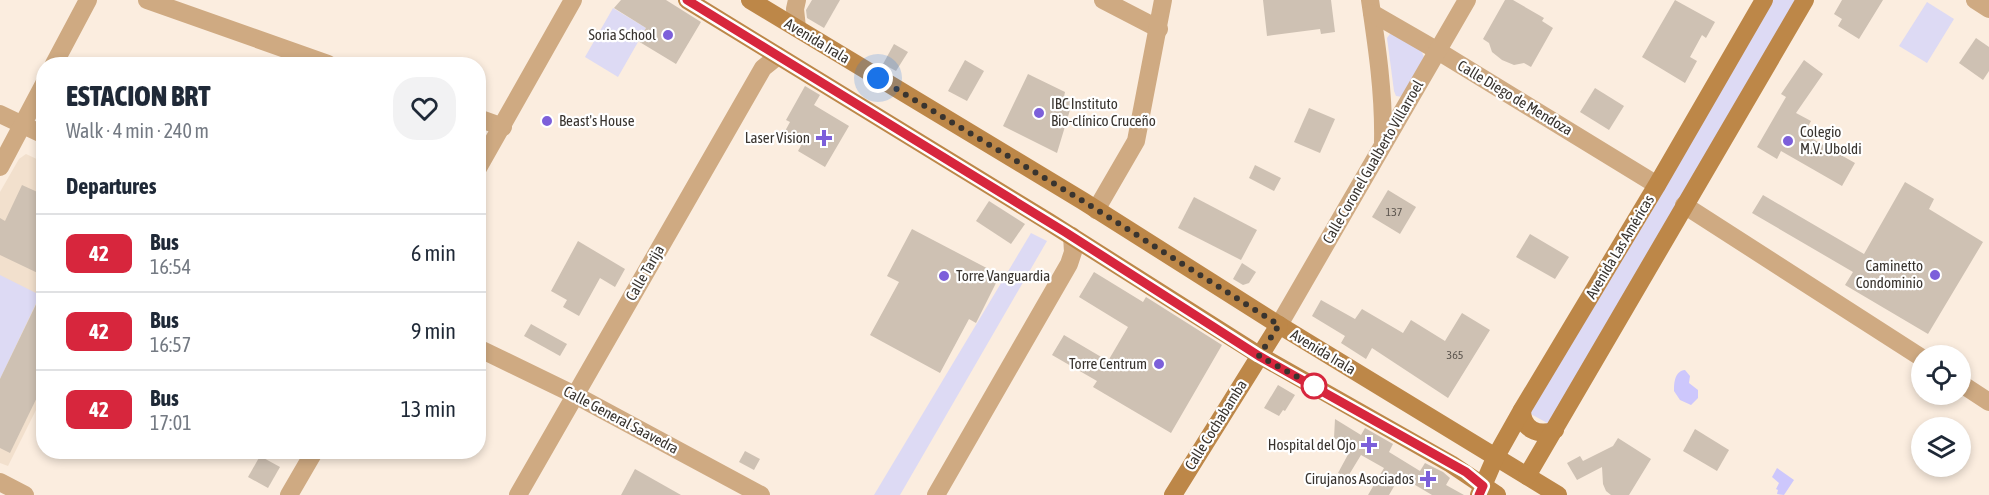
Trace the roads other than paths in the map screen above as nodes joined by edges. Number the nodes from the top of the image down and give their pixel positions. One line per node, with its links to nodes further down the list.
1 (88, 0): 19 (street)
2 (147, 0): 20 (street)
3 (573, 0): 25 (street)
4 (687, 0): 18 (main road)
5 (750, 0): 15 (main road, Avenida Irala)
6 (797, 0): 15 (street)
7 (1103, 0): 16 (street)
8 (1163, 0): 16 (street)
9 (1467, 0): 17 (street, Calle Coronel Gualberto Villarroel)
10 (1764, 0): 30 (main road, Avenida Las Américas)
11 (1804, 0): 31 (main road)
12 (1975, 0): 14 (street)
13 (1371, 7): 17 (street, Calle Diego de Mendoza); 27 (street)
14 (1989, 9)
15 (796, 28): 32 (main road, Avenida Irala)
16 (1159, 28): 32 (street)
17 (1438, 51): 27 (street, Calle Coronel Gualberto Villarroel); 30 (street, Calle Diego de Mendoza)
18 (778, 56): 33 (main road); 39 (street, Calle Tarija)
19 (58, 57)
20 (308, 57)
21 (36, 99): 24 (street)
22 (0, 114): 24 (street)
23 (486, 121): 25 (street)
24 (22, 125): 26 (street); 29 (street)
25 (503, 127): 28 (street)
26 (36, 131)
27 (1383, 143): 34 (street, Calle Coronel Gualberto Villarroel)
28 (486, 155)
29 (0, 167)
30 (1657, 185): 41 (main road, Avenida Las Américas)
31 (1684, 206): 35 (street); 42 (main road)
32 (1096, 210): 34 (main road, Avenida Irala)
33 (1071, 236): 37 (main road); 52 (street)
34 (1279, 325): 37 (main road, Calle Cochabamba); 43 (main road, Avenida Irala)
35 (1911, 351)
36 (486, 352): 39 (street, Calle General Saavedra)
37 (1259, 356): 47 (main road); 53 (main road, Calle Cochabamba)
38 (1971, 390): 40 (street)
39 (575, 395): 50 (street, Calle Tarija); 51 (street, Calle General Saavedra)
40 (1989, 402)
41 (1522, 410): 42 (main road); 43 (main road, Avenida Las Américas)
42 (1555, 430): 45 (main road)
43 (1495, 458): 45 (main road, Avenida Irala); 47 (main road, Avenida Las Américas)
44 (310, 459): 49 (street)
45 (1527, 476): 54 (main road, Avenida Irala)
46 (0, 482): 48 (street)
47 (1486, 492)
48 (25, 495)
49 (289, 495)
50 (519, 495)
51 (761, 495)
52 (936, 495)
53 (1173, 495)
54 (1558, 495)

